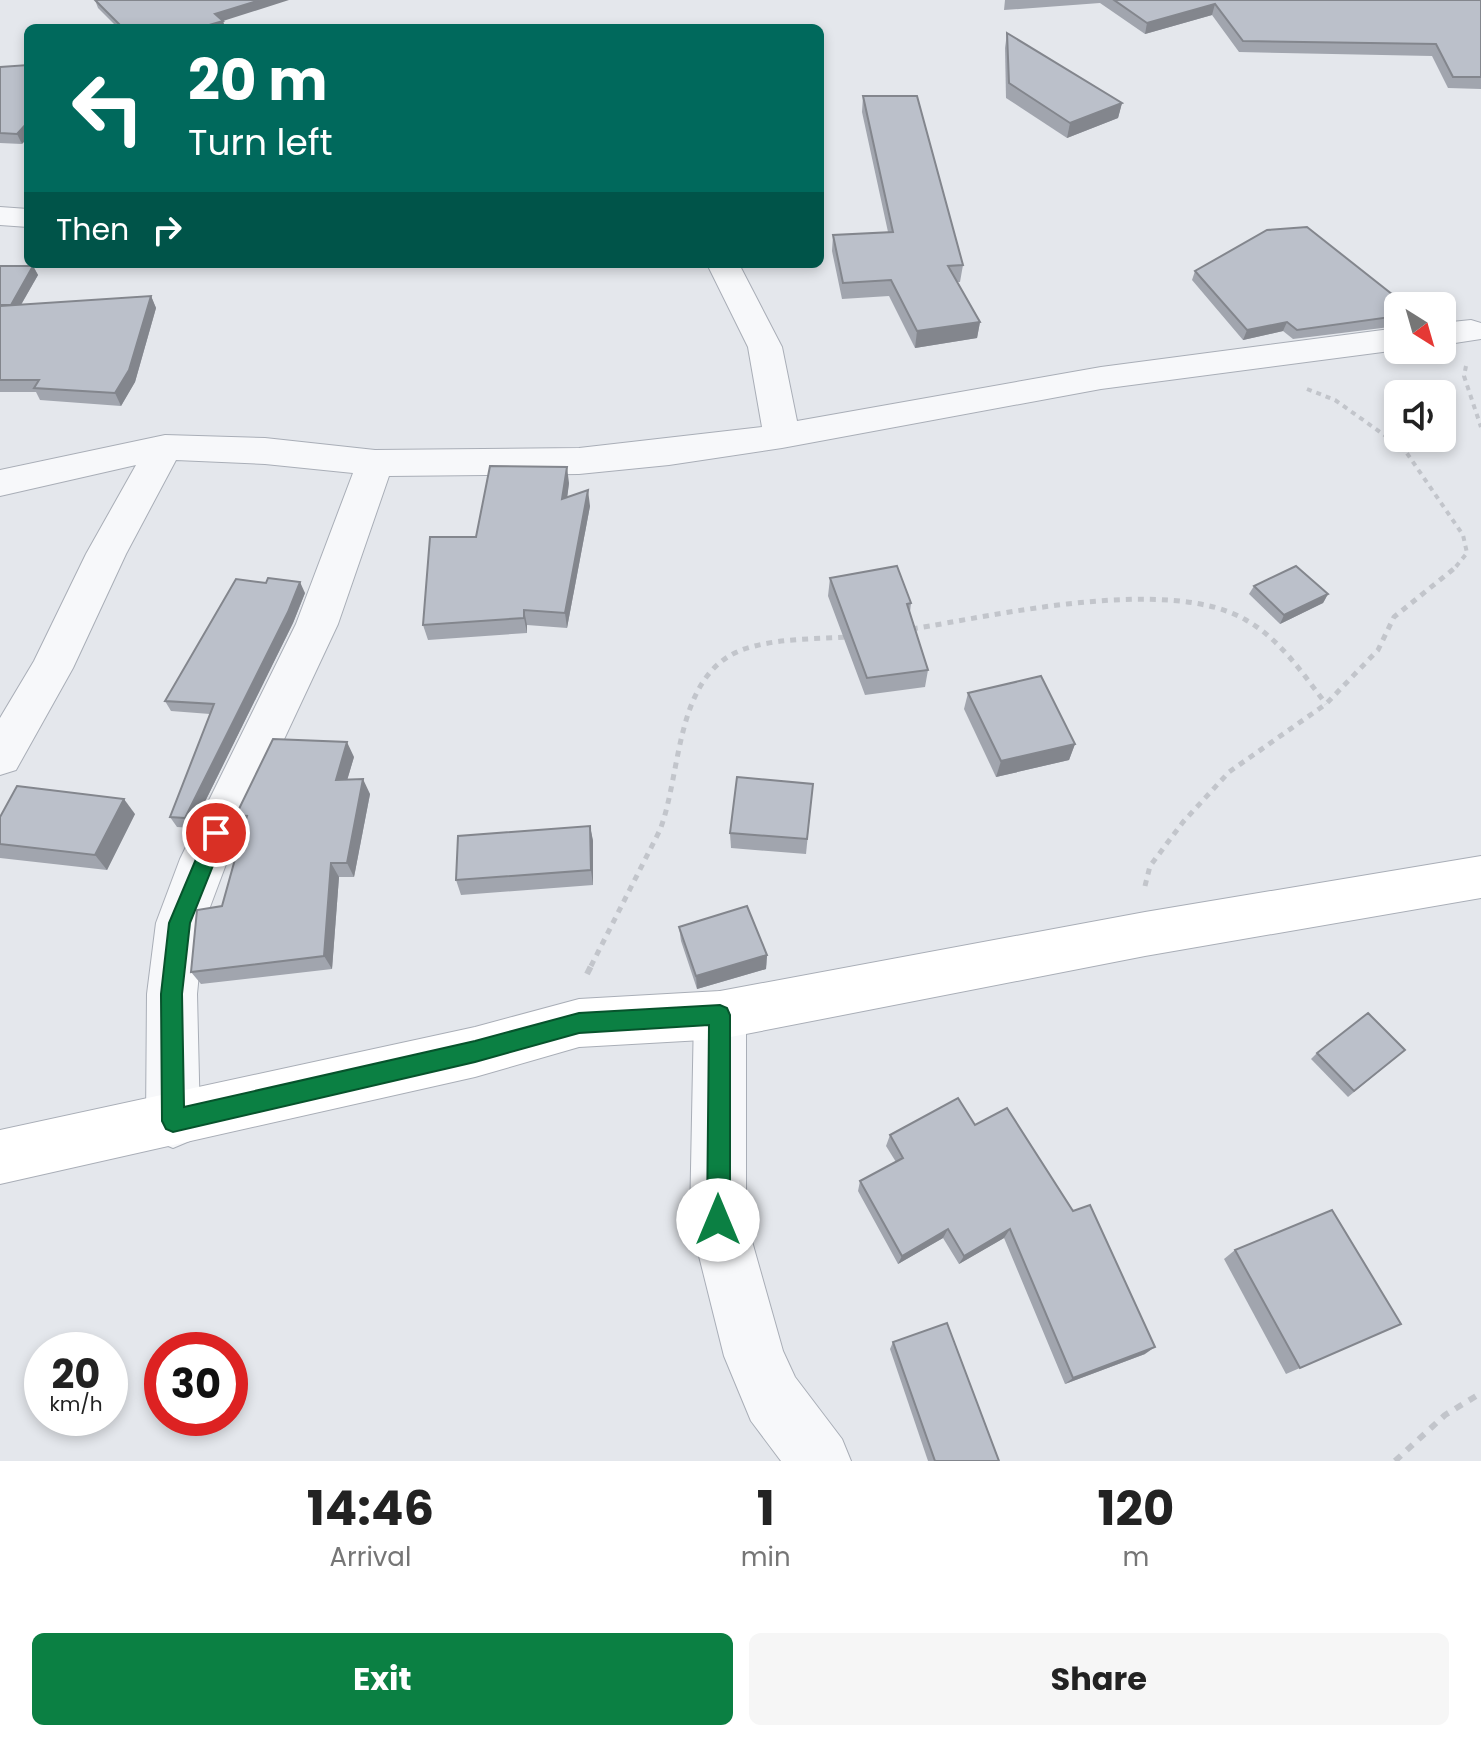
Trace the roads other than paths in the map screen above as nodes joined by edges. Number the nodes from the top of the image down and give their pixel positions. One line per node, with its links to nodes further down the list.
1 (0, 216): 2 (street)
2 (24, 218)
3 (725, 268): 5 (street)
4 (1384, 341): 5 (street)
5 (782, 436): 7 (street)
6 (165, 447): 7 (street); 8 (street); 9 (street)
7 (375, 463): 12 (street)
8 (0, 483)
9 (0, 757)
10 (1481, 877): 11 (street)
11 (720, 1015): 12 (street); 14 (street)
12 (173, 1121): 13 (street)
13 (0, 1157)
14 (820, 1461)

